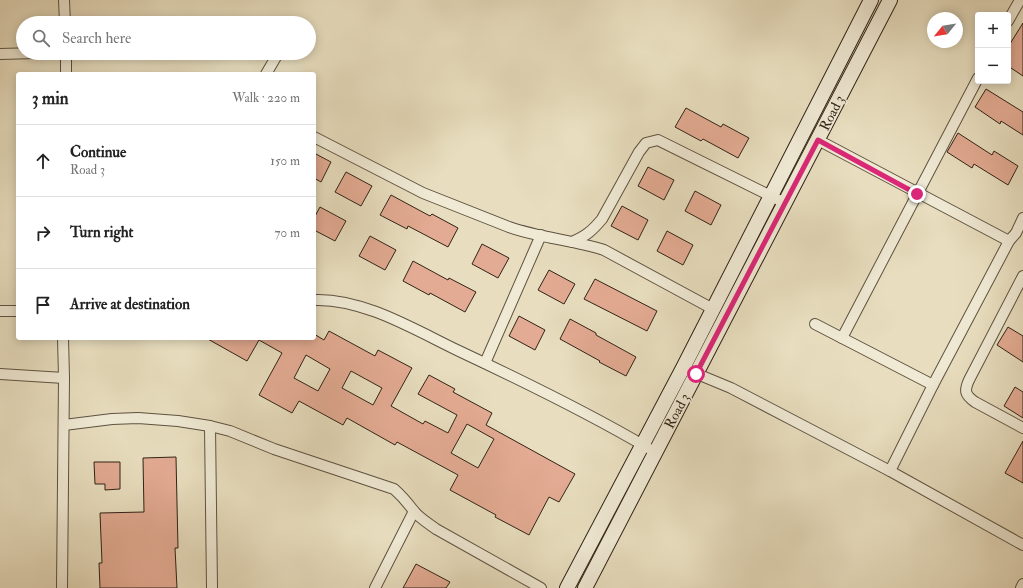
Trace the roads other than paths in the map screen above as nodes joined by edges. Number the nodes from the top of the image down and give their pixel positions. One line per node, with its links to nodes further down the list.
1 (64, 0): 5 (street)
2 (871, 0): 17 (street, Road 3)
3 (890, 0): 15 (street, Road 3)
4 (1020, 0): 6 (street)
5 (65, 16)
6 (1011, 16)
7 (0, 54): 8 (street)
8 (16, 54)
9 (66, 60): 11 (street)
10 (274, 60): 12 (street)
11 (66, 72)
12 (267, 72)
13 (975, 84): 16 (street)
14 (316, 138): 20 (street)
15 (818, 140): 16 (street); 18 (street, Road 3)
16 (917, 194): 22 (street); 30 (street)
17 (771, 197): 18 (street); 23 (street); 26 (street, Road 3)
18 (785, 203): 35 (street, Road 3)
19 (1023, 218): 21 (street)
20 (540, 235): 23 (street); 32 (street)
21 (1019, 235): 22 (street)
22 (1009, 241): 37 (street)
23 (572, 242): 26 (street)
24 (1023, 276): 40 (street)
25 (316, 300): 32 (street)
26 (713, 309): 33 (street, Road 3)
27 (0, 311): 28 (street)
28 (16, 311)
29 (815, 324): 30 (street)
30 (842, 338): 37 (street)
31 (63, 340): 36 (street)
32 (485, 364): 41 (street)
33 (683, 368): 35 (street); 41 (street, Road 3)
34 (0, 374): 36 (street)
35 (696, 374): 42 (street, Road 3); 43 (street)
36 (64, 378): 38 (street)
37 (933, 385): 43 (street)
38 (64, 425): 39 (street); 47 (street)
39 (210, 426): 44 (street); 48 (street)
40 (1023, 428)
41 (643, 445): 42 (street); 51 (street, Road 3)
42 (655, 453): 52 (street, Road 3)
43 (890, 471): 45 (street)
44 (414, 511): 49 (street); 50 (street)
45 (1023, 545)
46 (1023, 584): 53 (street)
47 (62, 588)
48 (212, 588)
49 (375, 588)
50 (541, 588)
51 (567, 588)
52 (585, 588)
53 (1021, 588)

